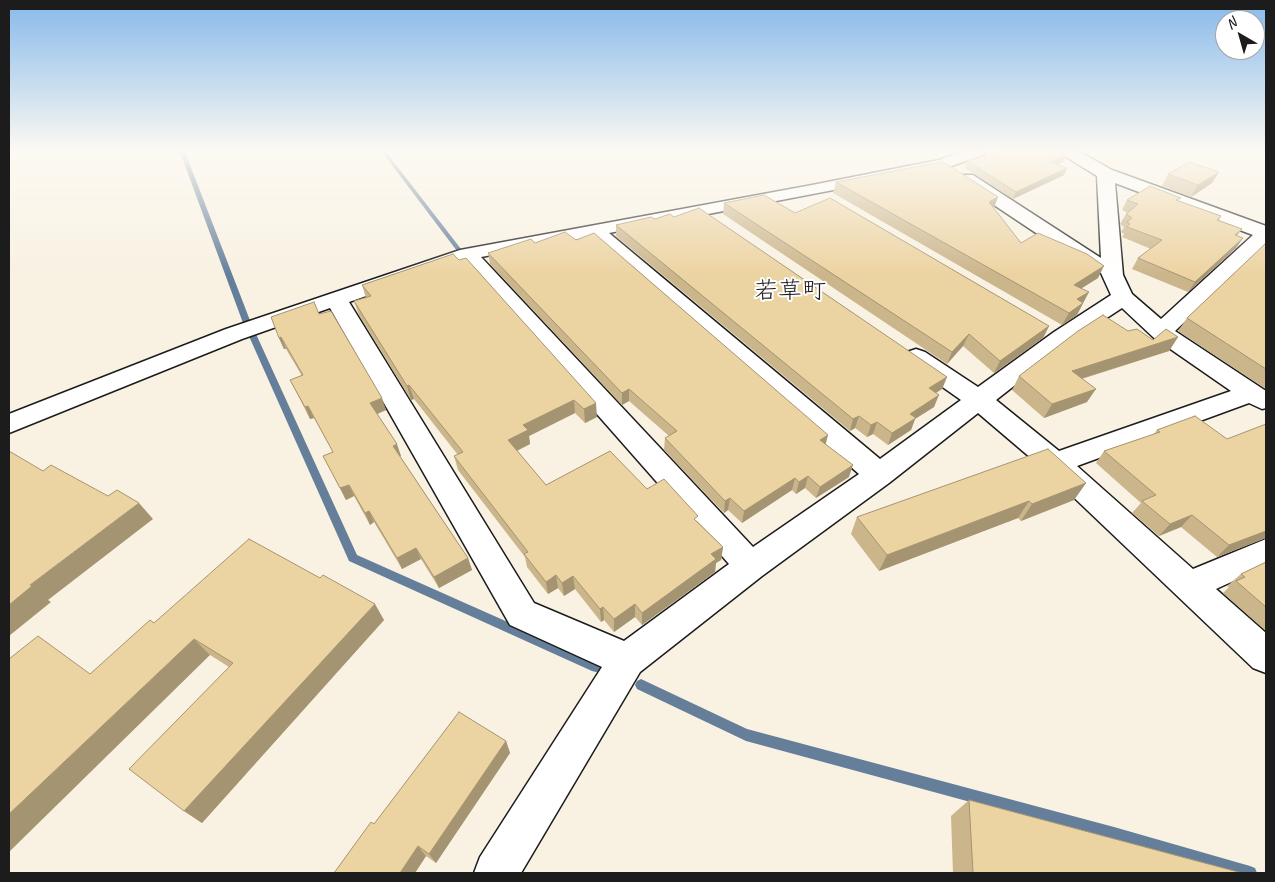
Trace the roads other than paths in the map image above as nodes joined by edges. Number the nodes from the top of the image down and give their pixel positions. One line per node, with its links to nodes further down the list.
1 (796, 193): 7 (street)
2 (817, 193): 6 (street)
3 (985, 193): 12 (street)
4 (1108, 193): 12 (street)
5 (1158, 193): 10 (street)
6 (838, 206)
7 (703, 212): 8 (street); 9 (street)
8 (727, 228)
9 (594, 231): 11 (street); 20 (street)
10 (1266, 233): 14 (street)
11 (467, 254): 13 (street); 22 (street)
12 (1117, 286): 14 (street); 17 (street)
13 (336, 299): 18 (street); 25 (street)
14 (1161, 332): 16 (street)
15 (897, 344): 17 (street)
16 (1258, 398): 19 (street)
17 (978, 399): 19 (street); 20 (street)
18 (9, 424)
19 (1055, 463): 23 (street)
20 (879, 475): 22 (street)
21 (1266, 552): 23 (street)
22 (751, 566): 25 (street)
23 (1188, 586): 24 (street)
24 (1266, 656)
25 (627, 660): 26 (street)
26 (496, 873)

